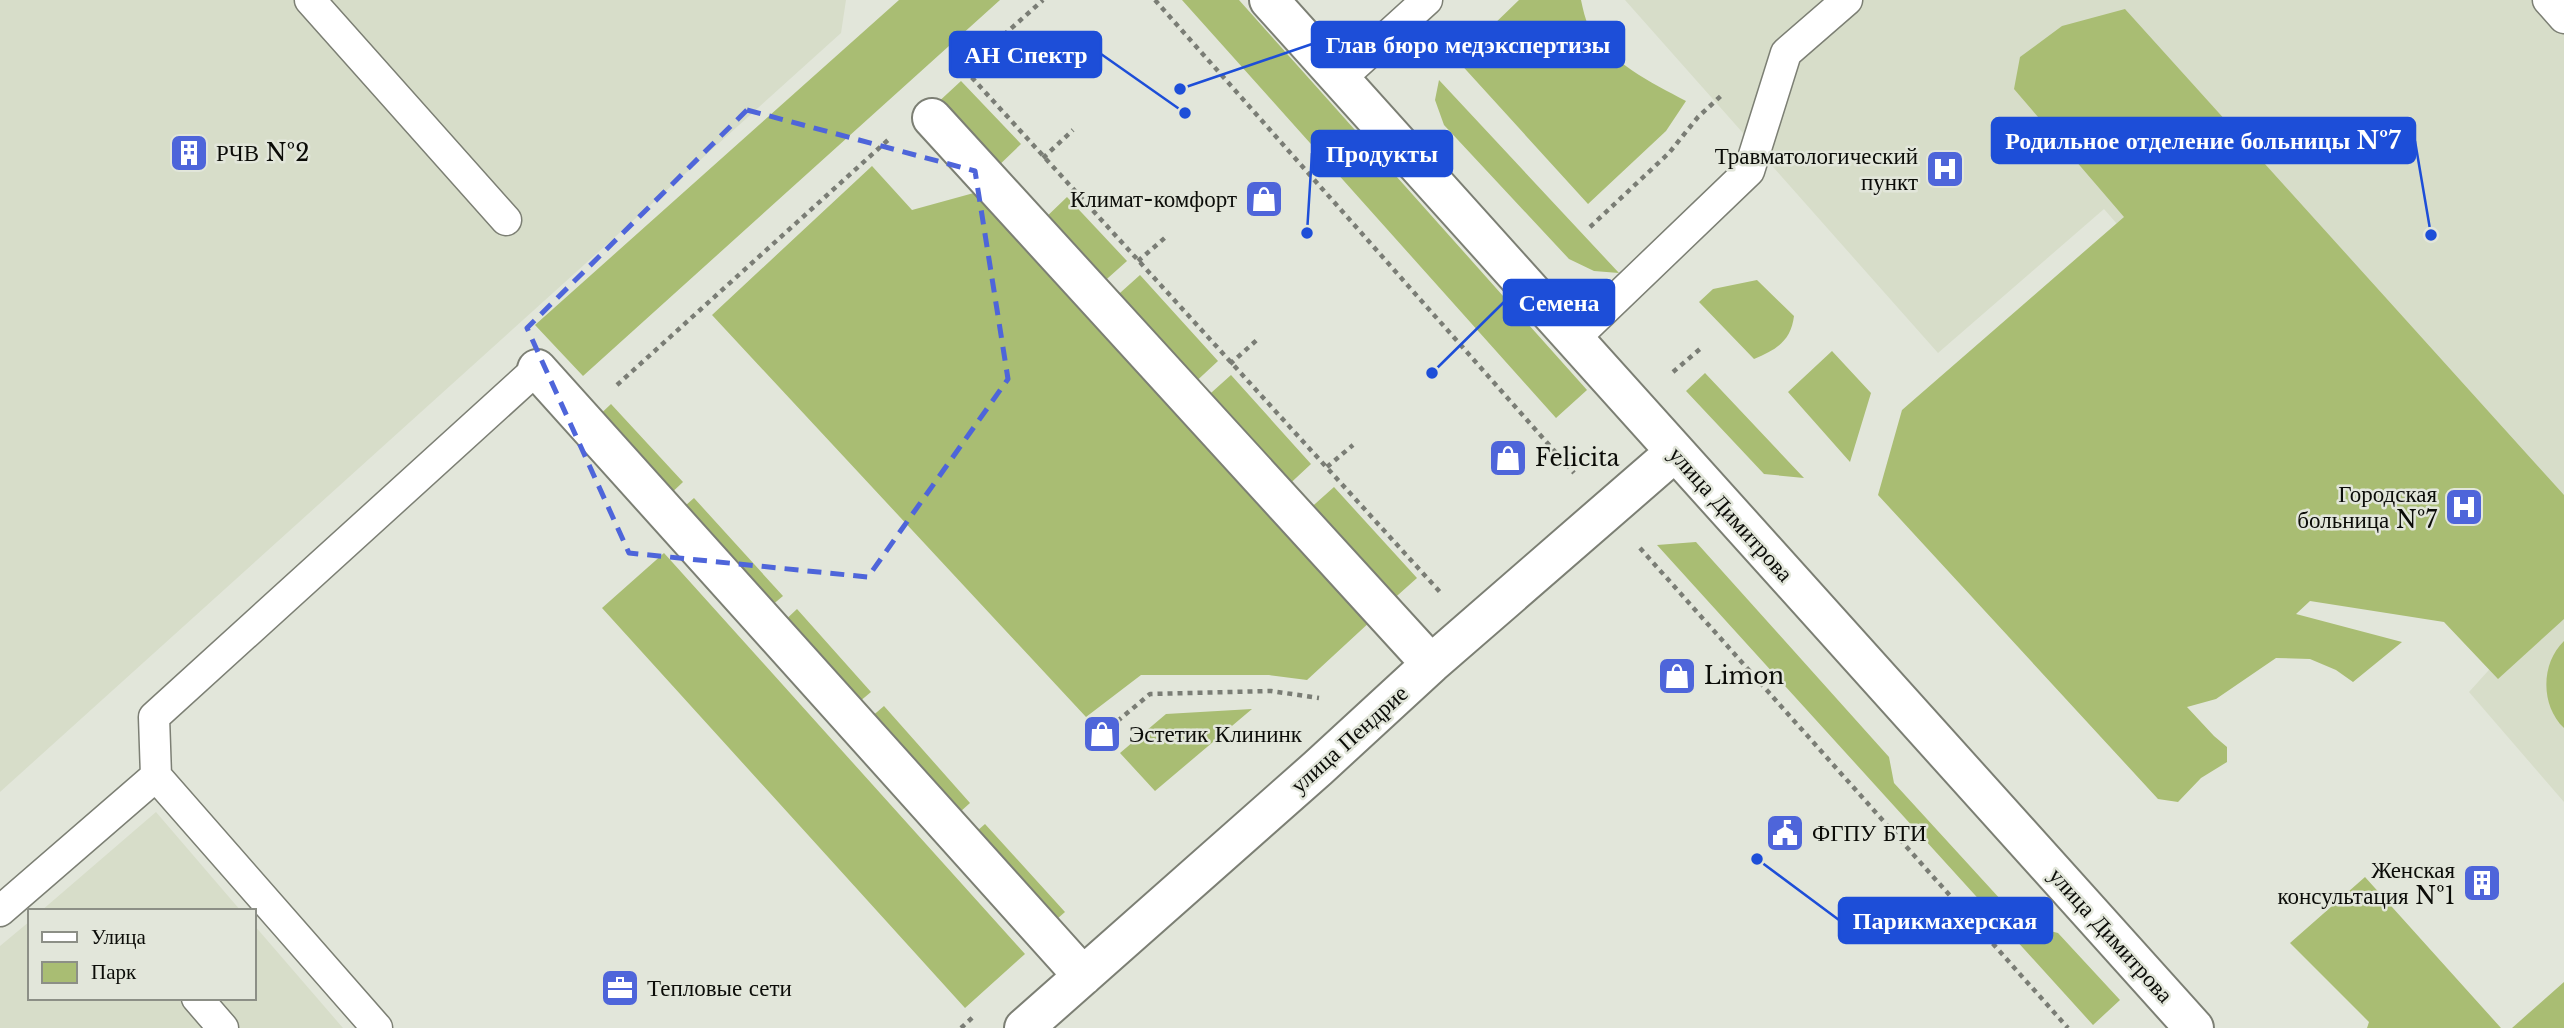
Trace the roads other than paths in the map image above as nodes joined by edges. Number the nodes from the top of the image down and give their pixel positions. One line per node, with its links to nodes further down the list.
1 (310, 0): 9 (lane)
2 (1269, 0): 7 (street, улица Димитрова)
3 (1427, 0): 7 (lane)
4 (1847, 0): 10 (lane)
5 (2548, 0): 6 (lane)
6 (2564, 18)
7 (1340, 79): 10 (street, улица Димитрова)
8 (932, 118): 13 (street)
9 (506, 220)
10 (1574, 339): 12 (street, улица Димитрова)
11 (537, 369): 14 (lane); 16 (street)
12 (1675, 452): 13 (street, улица Пендрие); 21 (street, улица Димитрова)
13 (1431, 664): 16 (street, улица Пендрие)
14 (156, 776): 15 (lane); 19 (lane)
15 (0, 911)
16 (1083, 976): 20 (street, улица Пендрие)
17 (199, 1000): 18 (lane)
18 (223, 1028)
19 (377, 1028)
20 (1024, 1028)
21 (2194, 1028)

